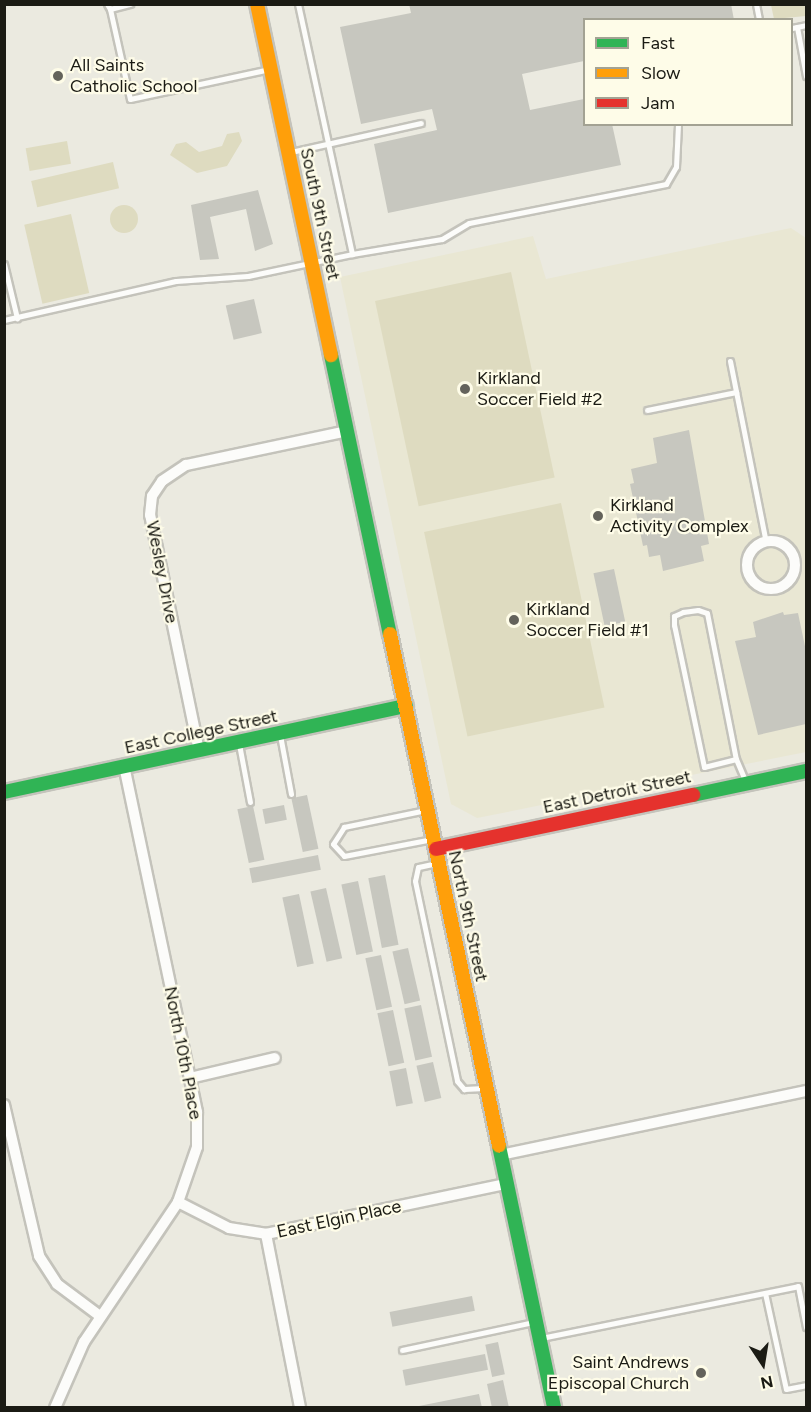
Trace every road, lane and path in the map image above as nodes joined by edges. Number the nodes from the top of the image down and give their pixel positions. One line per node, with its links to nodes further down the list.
1 (130, 4): 4 (lane)
2 (257, 4): 7 (main road, South 9th Street)
3 (298, 4): 11 (lane)
4 (109, 7): 7 (lane)
5 (807, 25): 6 (lane)
6 (794, 28): 8 (lane)
7 (270, 69): 12 (main road, South 9th Street)
8 (807, 76)
9 (421, 123): 11 (lane)
10 (678, 126): 13 (lane)
11 (328, 144): 12 (lane); 13 (lane)
12 (288, 153): 14 (main road, South 9th Street)
13 (352, 254): 14 (lane)
14 (312, 263): 16 (lane); 21 (main road, South 9th Street)
15 (4, 264): 16 (lane)
16 (17, 318): 17 (lane)
17 (4, 320)
18 (730, 361): 19 (lane)
19 (736, 392): 20 (lane); 22 (lane)
20 (646, 410)
21 (348, 431): 25 (main road, North 9th Street); 28 (street, Wesley Drive)
22 (766, 542): 24 (street); 24 (street)
23 (807, 558): 24 (street)
24 (795, 561)
25 (406, 706): 26 (main road, East College Street); 36 (main road, North 9th Street)
26 (280, 734): 27 (main road, East College Street); 34 (lane)
27 (238, 742): 28 (main road, East College Street); 35 (lane)
28 (199, 751): 30 (main road, East College Street)
29 (736, 759): 29 (lane); 32 (lane)
30 (124, 767): 33 (main road, East College Street); 40 (street, North 10th Place)
31 (807, 771): 32 (main road, East Detroit Street)
32 (747, 784): 37 (main road, East Detroit Street)
33 (4, 792)
34 (291, 794)
35 (250, 802)
36 (427, 810): 37 (main road, North 9th Street); 37 (lane)
37 (434, 844): 38 (main road, North 9th Street)
38 (439, 863): 41 (main road, North 9th Street); 41 (lane)
39 (275, 1058): 40 (street)
40 (189, 1078): 46 (street, North 10th Place)
41 (485, 1088): 44 (main road, North 9th Street)
42 (807, 1091): 44 (street)
43 (4, 1105): 49 (street)
44 (500, 1155): 45 (main road, North 9th Street)
45 (506, 1184): 47 (street, East Elgin Place); 50 (main road, North 9th Street)
46 (178, 1202): 47 (street, East Elgin Place); 49 (street, North 10th Place)
47 (266, 1234): 56 (street)
48 (765, 1293): 51 (lane); 52 (lane); 54 (lane)
49 (100, 1316): 55 (street, North 10th Place)
50 (535, 1322): 52 (main road, North 9th Street); 53 (lane)
51 (807, 1327)
52 (539, 1338): 57 (main road, North 9th Street)
53 (402, 1350)
54 (807, 1385)
55 (55, 1407)
56 (300, 1407)
57 (554, 1407)

